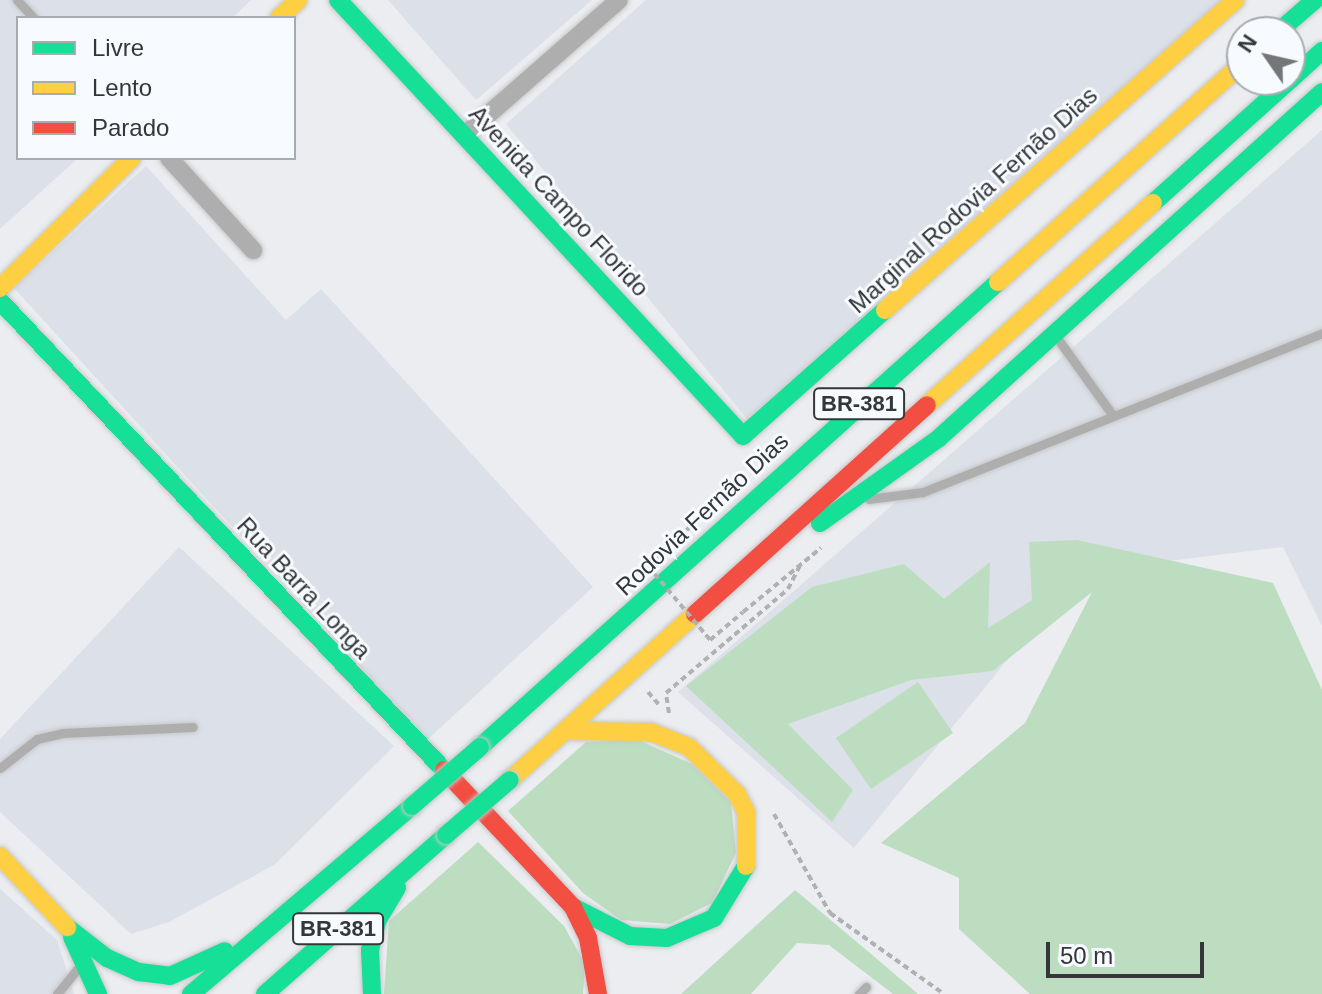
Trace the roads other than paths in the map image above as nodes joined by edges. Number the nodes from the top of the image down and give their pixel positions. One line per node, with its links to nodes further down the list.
1 (17, 0): 7 (lane)
2 (298, 0): 8 (main road)
3 (338, 0): 15 (main road, Avenida Campo Florido)
4 (619, 0): 15 (street)
5 (1236, 0): 24 (main road, Marginal Rodovia Fernão Dias / BR-381)
6 (1315, 0): 9 (main road)
7 (32, 16)
8 (281, 16)
9 (1296, 16)
10 (1322, 51): 11 (main road, BR-381)
11 (1306, 66)
12 (1226, 78): 34 (main road, Rodovia Fernão Dias / BR-381, bridge)
13 (1322, 92): 21 (main road, BR-381)
14 (1272, 96): 26 (main road, BR-381)
15 (466, 134): 24 (main road, Avenida Campo Florido)
16 (130, 160): 19 (main road)
17 (171, 160): 18 (street)
18 (253, 250)
19 (0, 288)
20 (0, 301): 32 (main road, Rua Barra Longa)
21 (1052, 330): 23 (lane); 25 (main road, BR-381)
22 (1322, 333): 23 (lane)
23 (1111, 413): 25 (lane)
24 (743, 436)
25 (854, 499): 26 (main road, BR-381)
26 (769, 545): 28 (main road, BR-381)
27 (193, 727): 29 (lane)
28 (566, 731): 31 (main road, BR-381, bridge); 32 (main road)
29 (0, 768)
30 (0, 856): 33 (main road)
31 (412, 863): 39 (main road, BR-381); 40 (main road)
32 (573, 907): 41 (main road)
33 (67, 927): 34 (main road); 35 (main road)
34 (264, 933): 38 (main road, Rodovia Fernão Dias / BR-381)
35 (84, 959): 36 (lane); 37 (main road)
36 (57, 994)
37 (98, 994)
38 (191, 994)
39 (265, 994)
40 (372, 994)
41 (598, 994)

